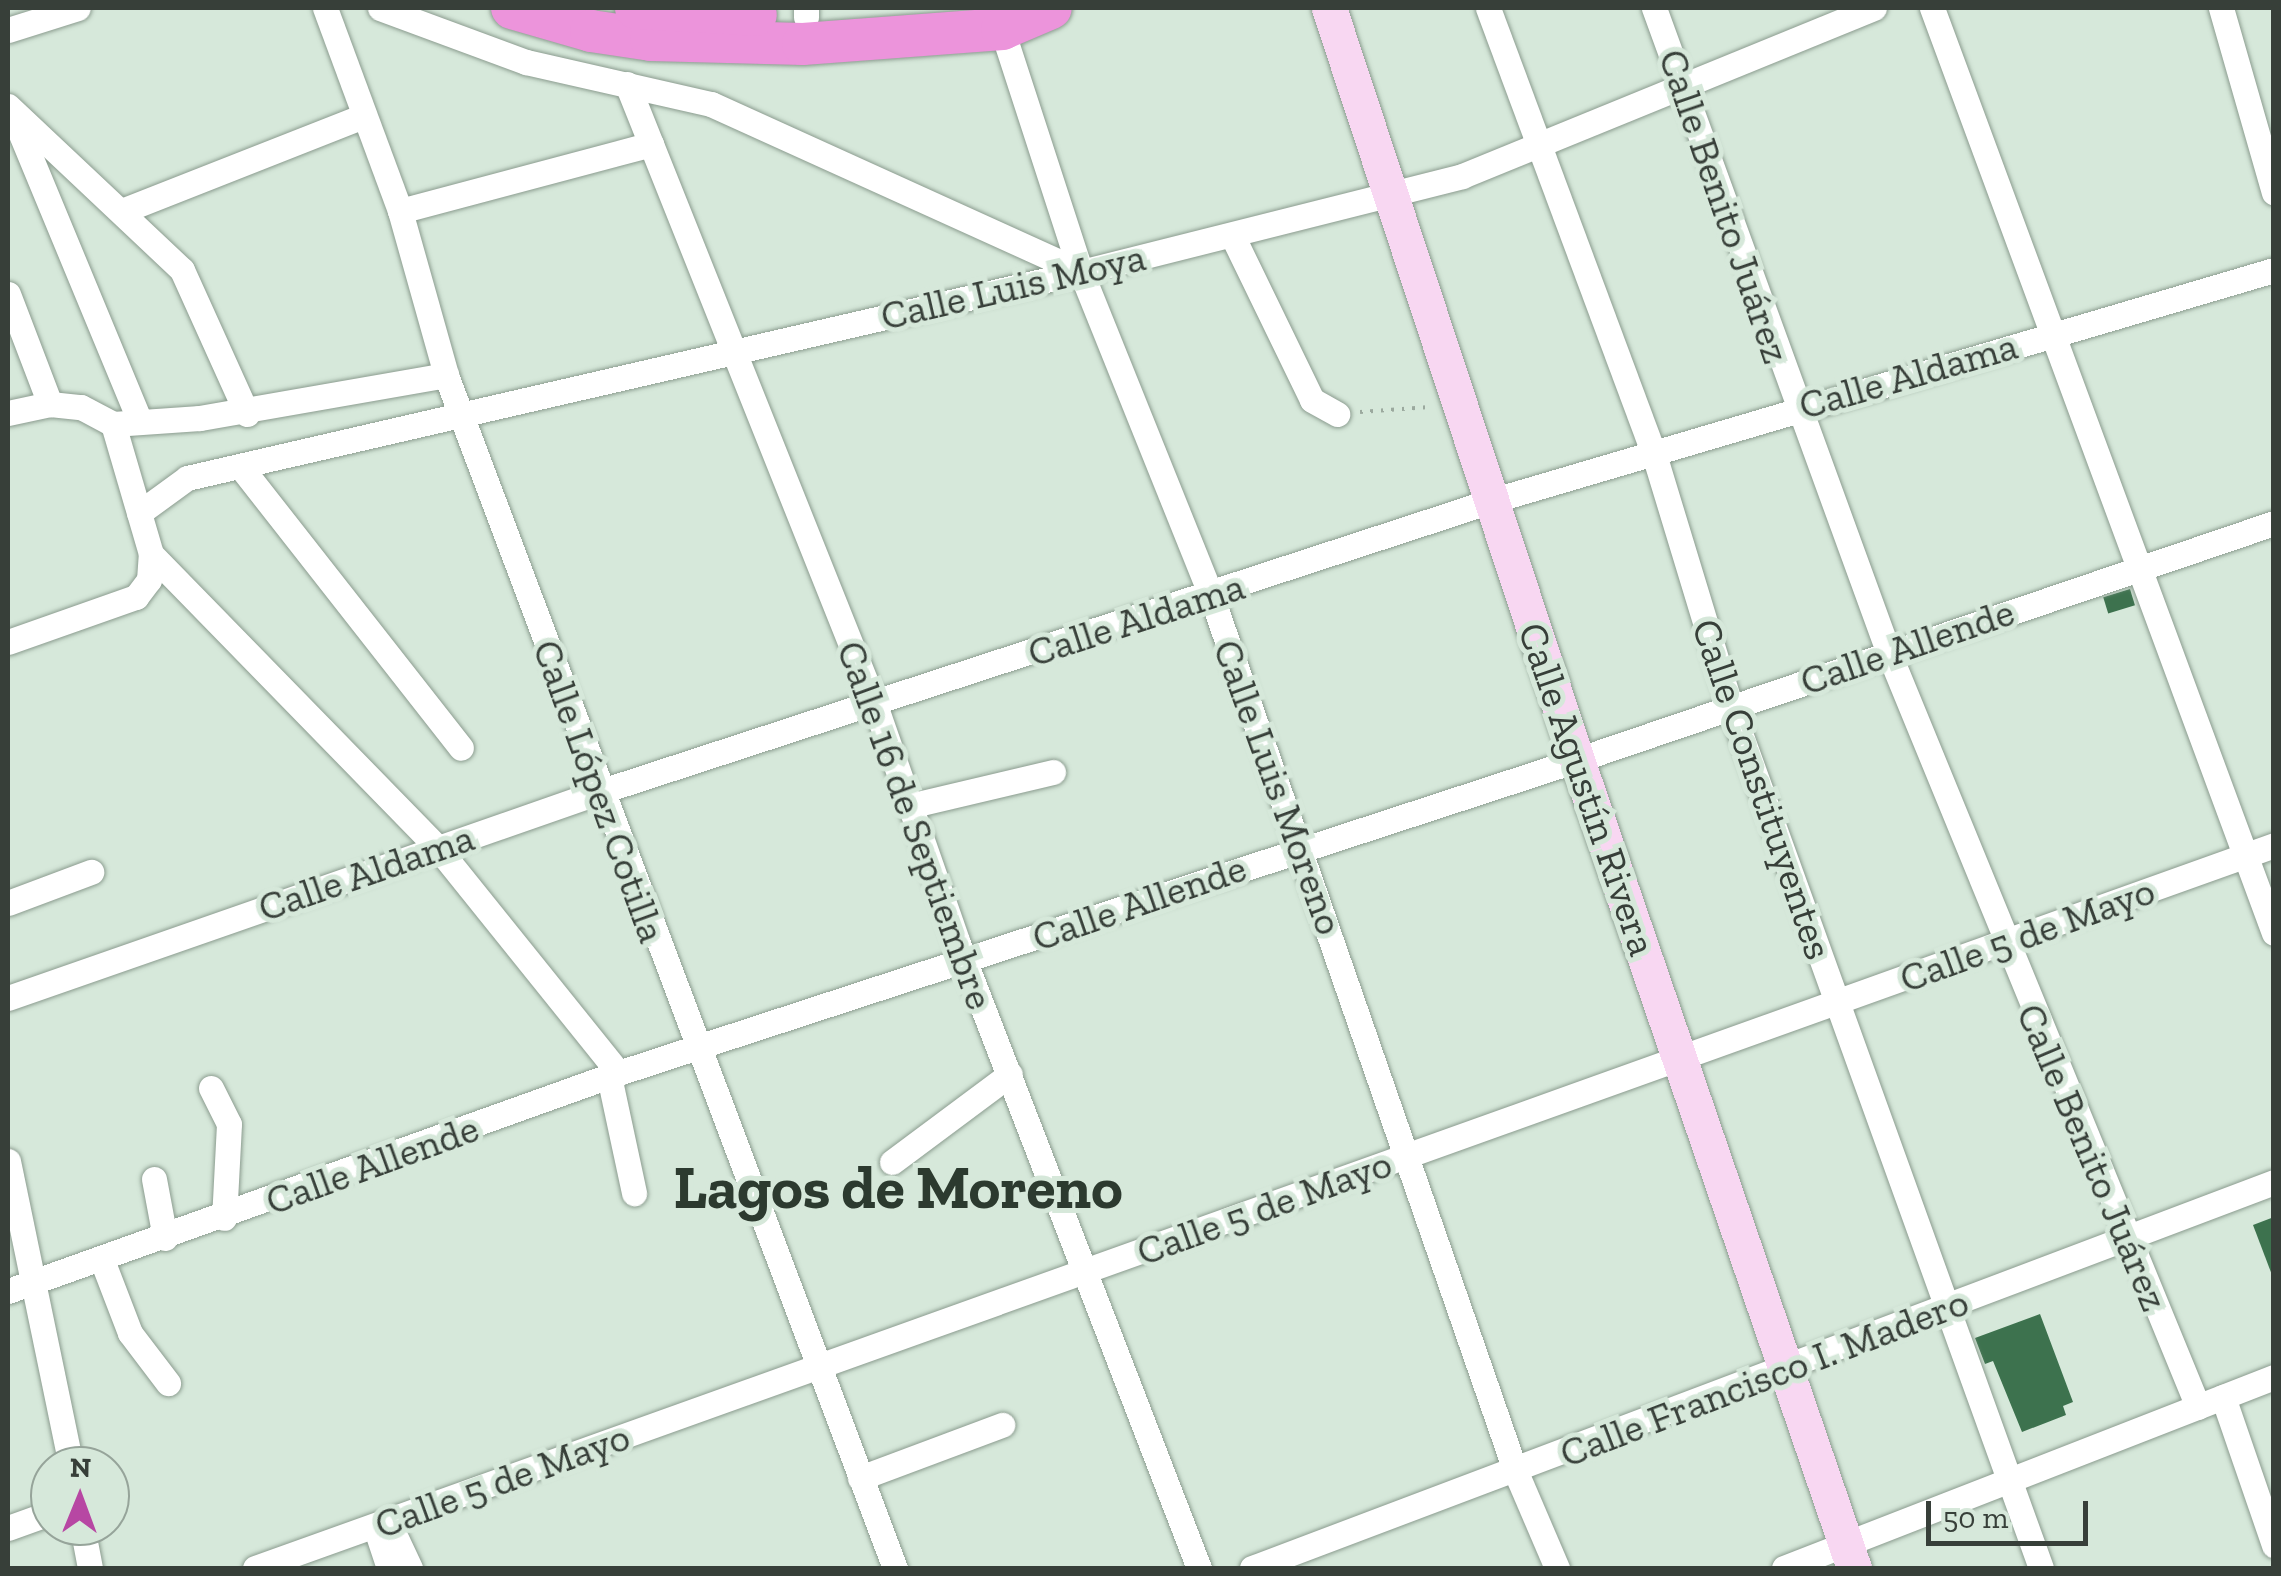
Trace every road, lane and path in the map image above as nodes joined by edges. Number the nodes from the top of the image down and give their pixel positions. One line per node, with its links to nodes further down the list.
1 (78, 8): 16 (street)
2 (325, 8): 20 (street, Calle López Cotilla)
3 (380, 8): 18 (street)
4 (512, 8): 15 (highway)
5 (640, 8): 14 (highway)
6 (946, 8): 14 (highway)
7 (1052, 8): 15 (highway)
8 (1330, 8): 24 (main road, Calle Agustín Rivera)
9 (1488, 8): 21 (street, Calle Constituyentes)
10 (1654, 8): 17 (street, Calle Benito Juárez)
11 (1874, 8): 17 (street, Calle Luis Moya)
12 (1932, 8): 31 (street)
13 (2221, 8): 23 (street)
14 (806, 12)
15 (999, 18): 29 (street, Calle Luis Moreno)
16 (8, 30)
17 (1685, 81): 21 (street, Calle Luis Moya); 36 (street, Calle Benito Juárez)
18 (628, 84): 22 (street, Calle 16 de Septiembre); 29 (street)
19 (9, 108): 25 (street); 41 (street)
20 (361, 117): 25 (street); 26 (street, Calle López Cotilla)
21 (1540, 139): 24 (street, Calle Luis Moya); 43 (street, Calle Constituyentes)
22 (651, 144): 26 (street); 32 (street, Calle 16 de Septiembre)
23 (2274, 193)
24 (1394, 195): 27 (street, Calle Luis Moya); 35 (main road, Calle Agustín Rivera)
25 (122, 211): 38 (street)
26 (400, 211): 33 (street, Calle López Cotilla)
27 (1232, 234): 29 (street, Calle Luis Moya); 39 (street)
28 (2274, 270): 31 (street, Calle Aldama)
29 (1082, 272): 32 (street, Calle Luis Moya); 50 (street, Calle Luis Moreno)
30 (8, 294): 34 (street)
31 (2056, 332): 36 (street, Calle Aldama); 49 (street)
32 (729, 352): 40 (street, Calle Luis Moya); 53 (street, Calle 16 de Septiembre)
33 (446, 375): 38 (street); 40 (street, Calle López Cotilla)
34 (50, 404): 37 (street); 42 (street)
35 (1460, 404): 39 (path); 45 (main road, Calle Agustín Rivera)
36 (1795, 406): 43 (street, Calle Aldama); 52 (street, Calle Benito Juárez)
37 (8, 413)
38 (246, 414): 41 (street)
39 (1337, 414)
40 (463, 416): 44 (street, Calle Luis Moya); 58 (street, Calle López Cotilla)
41 (140, 420): 42 (street)
42 (113, 424): 46 (street)
43 (1652, 451): 45 (street, Calle Aldama); 54 (street, Calle Constituyentes)
44 (240, 466): 46 (street, Calle Luis Moya); 55 (street)
45 (1490, 500): 50 (street, Calle Aldama); 56 (main road, Calle Agustín Rivera)
46 (139, 512): 48 (street)
47 (2274, 523): 49 (street, Calle Allende)
48 (151, 554): 51 (street); 62 (street)
49 (2143, 564): 52 (street, Calle Allende); 63 (street)
50 (1211, 595): 53 (street, Calle Aldama); 61 (street, Calle Luis Moreno)
51 (8, 642)
52 (1888, 651): 54 (street, Calle Allende); 67 (street, Calle Benito Juárez)
53 (875, 705): 58 (street, Calle Aldama); 59 (street, Calle 16 de Septiembre)
54 (1731, 708): 56 (street, Calle Allende); 70 (street, Calle Constituyentes)
55 (461, 748)
56 (1577, 760): 61 (street, Calle Allende); 72 (main road, Calle Agustín Rivera)
57 (1053, 772): 59 (street)
58 (599, 792): 62 (street, Calle Aldama); 71 (street, Calle López Cotilla)
59 (908, 806): 68 (street, Calle 16 de Septiembre)
60 (2274, 845): 63 (street, Calle 5 de Mayo)
61 (1302, 846): 68 (street, Calle Allende); 76 (street, Calle Luis Moreno)
62 (436, 847): 69 (street, Calle Aldama); 73 (street)
63 (2243, 856): 66 (street); 67 (street, Calle 5 de Mayo)
64 (90, 872): 65 (street)
65 (8, 903)
66 (2274, 933)
67 (2003, 942): 70 (street, Calle 5 de Mayo); 84 (street, Calle Benito Juárez)
68 (964, 961): 71 (street, Calle Allende); 74 (street, Calle 16 de Septiembre)
69 (8, 998)
70 (1836, 1002): 72 (street, Calle 5 de Mayo); 89 (street, Calle Constituyentes)
71 (696, 1048): 73 (street, Calle Allende); 90 (street, Calle López Cotilla)
72 (1678, 1058): 76 (street, Calle 5 de Mayo); 91 (main road, Calle Agustín Rivera)
73 (614, 1074): 81 (street); 82 (street, Calle Allende)
74 (1010, 1074): 78 (street); 86 (street, Calle 16 de Septiembre)
75 (210, 1088): 82 (street)
76 (1406, 1156): 86 (street, Calle 5 de Mayo); 98 (street, Calle Luis Moreno)
77 (8, 1160): 87 (street)
78 (892, 1162)
79 (154, 1179): 83 (street)
80 (2274, 1182): 84 (street, Calle Francisco I. Madero)
81 (634, 1193)
82 (224, 1218): 83 (street, Calle Allende)
83 (165, 1238): 85 (street, Calle Allende)
84 (2126, 1241): 89 (street, Calle Francisco I. Madero); 95 (street, Calle Benito Juárez)
85 (102, 1260): 87 (street, Calle Allende); 93 (street)
86 (1086, 1271): 90 (street, Calle 5 de Mayo); 108 (street, Calle 16 de Septiembre)
87 (37, 1282): 88 (street, Calle Allende); 97 (street)
88 (8, 1291)
89 (1950, 1308): 91 (street, Calle Francisco I. Madero); 100 (street, Calle Constituyentes)
90 (819, 1366): 99 (street, Calle López Cotilla); 101 (street, Calle 5 de Mayo)
91 (1785, 1368): 98 (street, Calle Francisco I. Madero); 103 (main road, Calle Agustín Rivera)
92 (2274, 1377): 94 (street)
93 (168, 1383)
94 (2223, 1397): 95 (street); 102 (street)
95 (2198, 1407): 100 (street)
96 (1002, 1425): 99 (street)
97 (67, 1446)
98 (1515, 1470): 109 (street, Calle Francisco I. Madero); 110 (street, Calle Luis Moreno)
99 (860, 1478): 107 (street, Calle López Cotilla)
100 (2011, 1483): 103 (street); 112 (street, Calle Constituyentes)
101 (382, 1523): 104 (street, Calle 5 de Mayo); 105 (street); 106 (street)
102 (2274, 1544)
103 (1850, 1557): 111 (street)
104 (255, 1568)
105 (390, 1568)
106 (410, 1568)
107 (894, 1568)
108 (1199, 1568)
109 (1252, 1568)
110 (1557, 1568)
111 (1784, 1568)
112 (2041, 1568)

